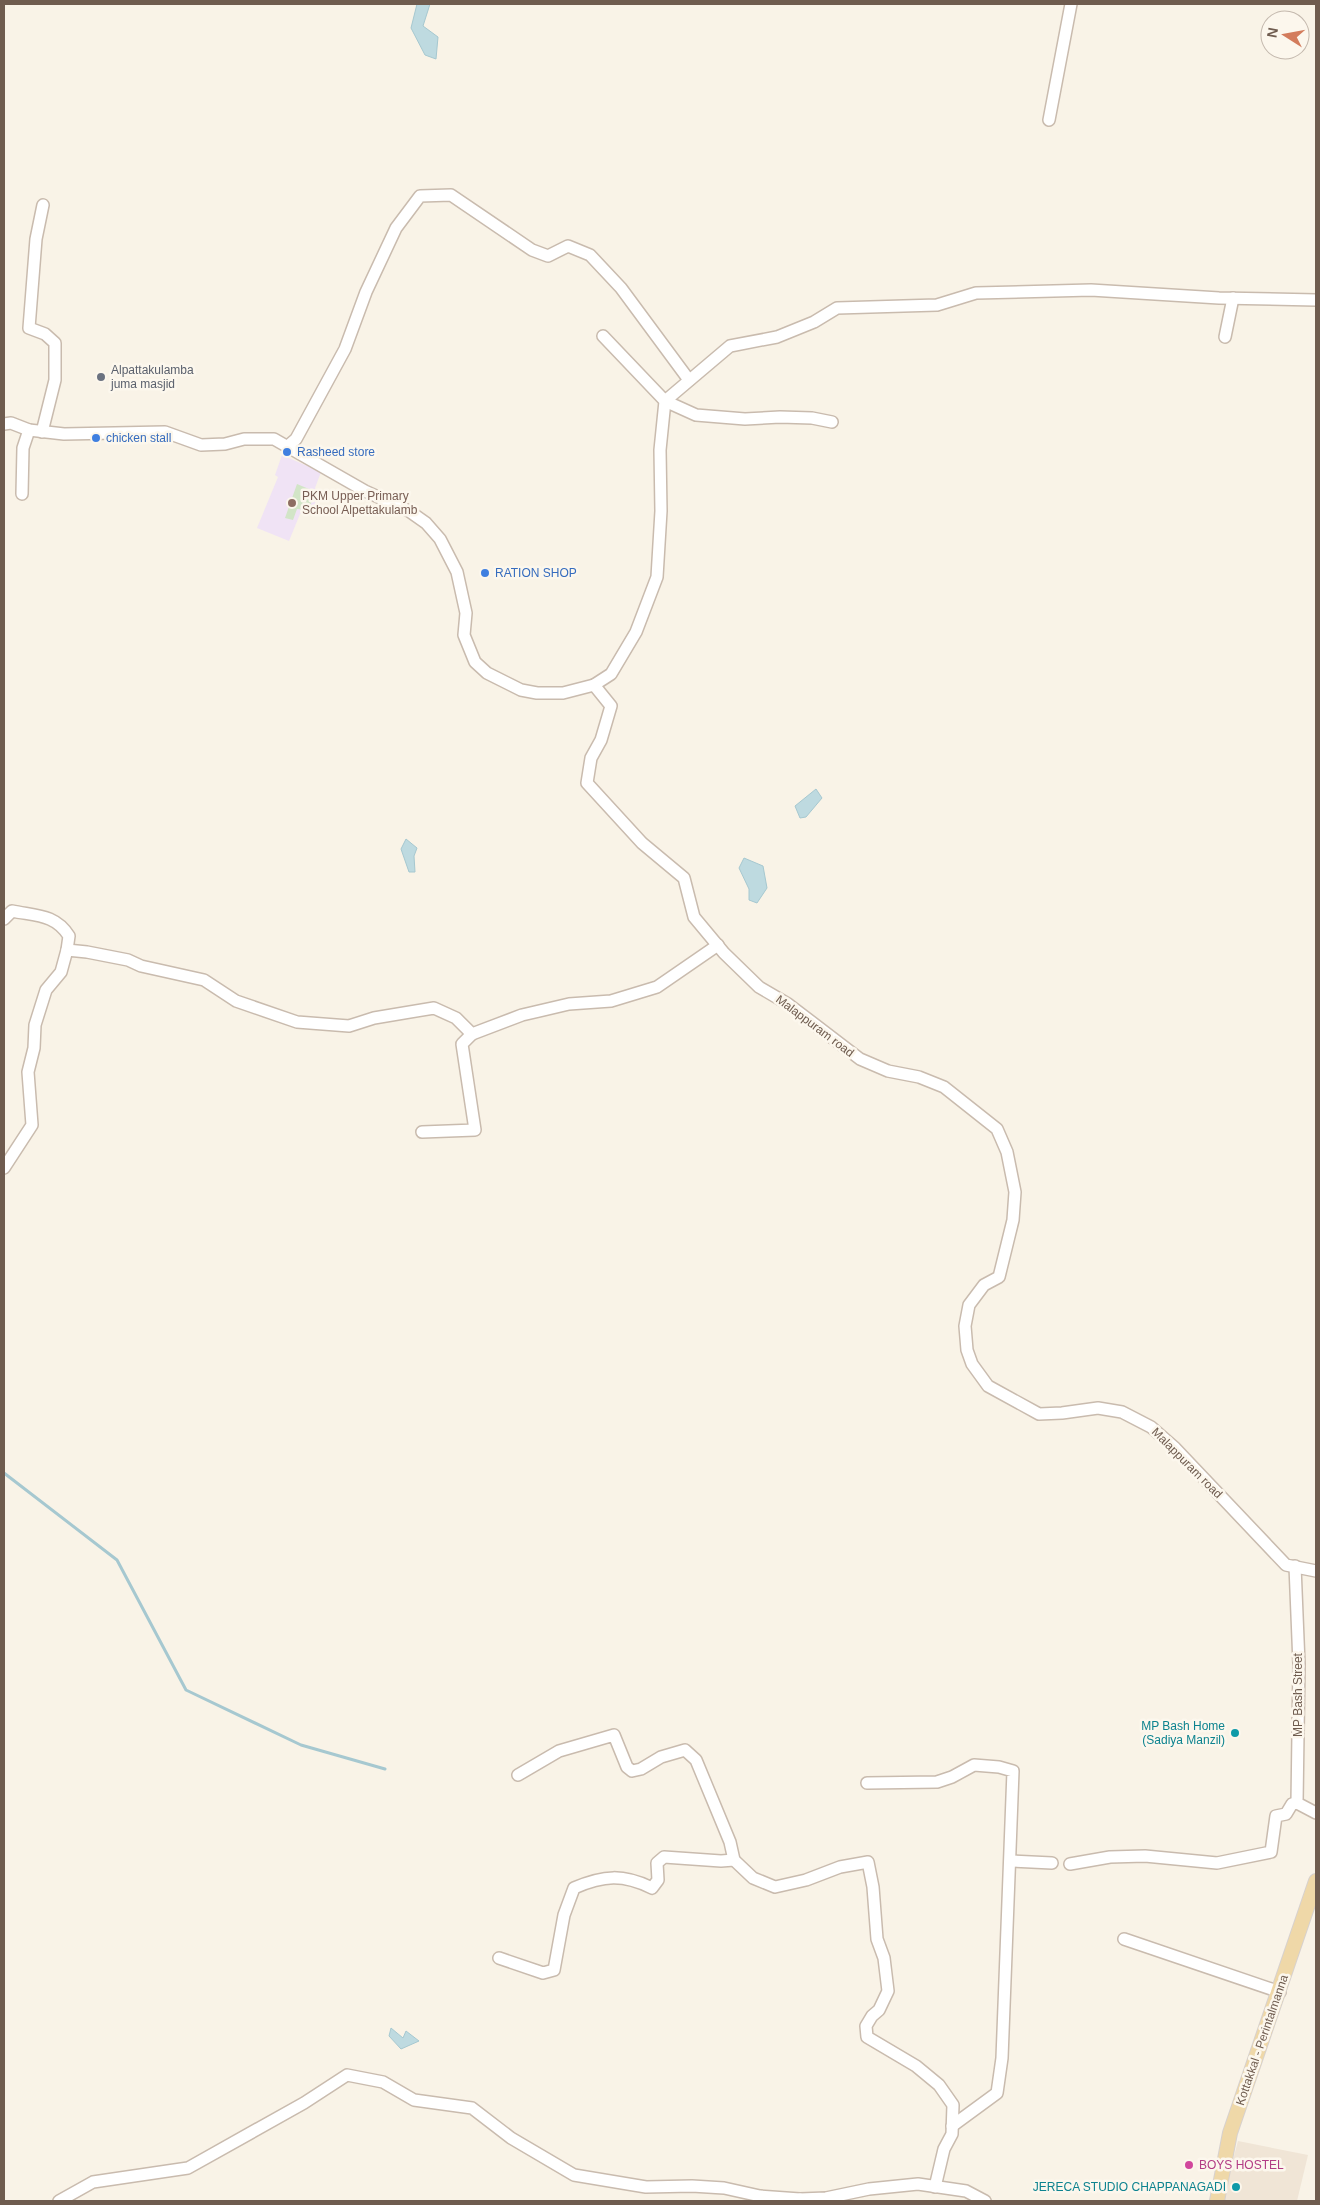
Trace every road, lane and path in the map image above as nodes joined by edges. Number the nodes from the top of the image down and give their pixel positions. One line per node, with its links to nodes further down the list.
1 (1071, 4): 2 (street)
2 (1050, 120)
3 (43, 205): 13 (street)
4 (1233, 298): 5 (street); 7 (street); 8 (street)
5 (1316, 300)
6 (603, 336): 9 (street)
7 (1225, 338)
8 (690, 380): 9 (street); 14 (street)
9 (665, 401): 10 (street); 16 (street)
10 (832, 422)
11 (4, 424): 12 (street)
12 (30, 430): 13 (street); 15 (street)
13 (42, 432): 14 (street)
14 (288, 446): 16 (street)
15 (22, 494)
16 (594, 684): 18 (street, Malappuram road)
17 (4, 918): 19 (street)
18 (718, 945): 20 (street); 23 (street, Malappuram road)
19 (67, 950): 20 (street); 22 (street)
20 (472, 1034): 21 (street)
21 (422, 1132)
22 (4, 1168)
23 (1294, 1566): 24 (street, Malappuram road); 27 (street, MP Bash Street)
24 (1316, 1571)
25 (518, 1775): 29 (street)
26 (867, 1783): 30 (street)
27 (1297, 1803): 28 (street); 32 (street)
28 (1316, 1813)
29 (734, 1860): 35 (street); 37 (street)
30 (1011, 1861): 31 (street); 37 (street)
31 (1052, 1863)
32 (1070, 1864)
33 (1316, 1881): 36 (main road, Kottakkal - Perintalmanna)
34 (1124, 1939): 36 (street)
35 (499, 1958)
36 (1280, 1992): 42 (main road, Kottakkal - Perintalmanna)
37 (952, 2126): 38 (street)
38 (935, 2187): 39 (street); 41 (street)
39 (799, 2200): 40 (street)
40 (59, 2201)
41 (985, 2201)
42 (1217, 2201)

